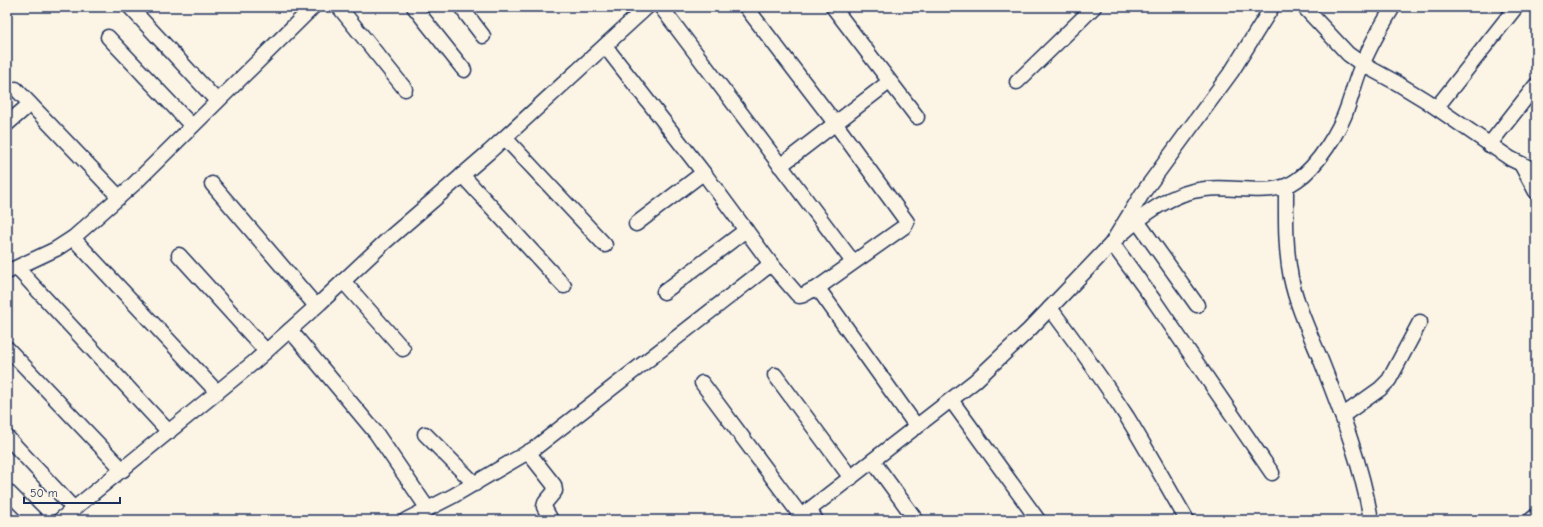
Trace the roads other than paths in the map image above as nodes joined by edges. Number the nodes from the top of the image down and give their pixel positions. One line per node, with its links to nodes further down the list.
1 (130, 7): 25 (street)
2 (313, 7): 25 (street)
3 (339, 7): 24 (street)
4 (414, 7): 19 (street)
5 (461, 7): 15 (street)
6 (647, 7): 17 (street)
7 (661, 7): 35 (street)
8 (746, 7): 29 (street)
9 (833, 7): 20 (street)
10 (1094, 7): 21 (street)
11 (1272, 7): 47 (street)
12 (1304, 7): 18 (street)
13 (1393, 7): 18 (street)
14 (1516, 7): 27 (street)
15 (483, 36)
16 (108, 37): 31 (street)
17 (605, 46): 32 (street); 37 (street)
18 (1362, 64): 27 (street); 40 (street)
19 (464, 70)
20 (889, 82): 28 (street); 29 (street)
21 (1017, 82)
22 (1536, 85): 33 (street)
23 (16, 89): 26 (street)
24 (405, 89)
25 (217, 101): 31 (street)
26 (30, 104): 30 (street); 42 (street)
27 (1436, 107): 33 (street)
28 (917, 117)
29 (835, 123): 35 (street); 50 (street)
30 (7, 124)
31 (192, 126): 42 (street)
32 (505, 138): 38 (street); 48 (street)
33 (1489, 145): 34 (street)
34 (1521, 164): 36 (street); 41 (street)
35 (780, 166): 50 (street)
36 (1536, 171)
37 (703, 173): 44 (street); 45 (street)
38 (462, 175): 53 (street); 54 (street)
39 (212, 184): 58 (street)
40 (1286, 187): 43 (street); 69 (street)
41 (1536, 192)
42 (119, 197): 46 (street)
43 (1137, 221): 47 (street); 57 (street)
44 (636, 224)
45 (746, 230): 51 (street); 56 (street)
46 (73, 238): 52 (street); 67 (street)
47 (1112, 243): 59 (street); 77 (street)
48 (605, 245)
49 (179, 255): 64 (street)
50 (853, 262): 55 (street)
51 (771, 264): 55 (street); 74 (street)
52 (12, 270): 71 (street)
53 (343, 281): 58 (street); 63 (street)
54 (564, 286)
55 (816, 289): 70 (street)
56 (664, 292)
57 (1197, 305)
58 (316, 306): 61 (street)
59 (1050, 308): 68 (street); 91 (street)
60 (1420, 322): 69 (street)
61 (290, 330): 64 (street); 81 (street)
62 (7, 348): 76 (street)
63 (403, 349)
64 (266, 351): 67 (street)
65 (775, 375): 78 (street)
66 (702, 383): 84 (street)
67 (217, 392): 71 (street)
68 (951, 400): 70 (street); 90 (street)
69 (1342, 416): 92 (street)
70 (917, 427): 75 (street)
71 (169, 432): 76 (street)
72 (425, 434): 79 (street)
73 (7, 437): 82 (street)
74 (528, 452): 79 (street); 88 (street)
75 (873, 461): 78 (street); 89 (street)
76 (123, 470): 82 (street)
77 (1272, 473)
78 (851, 478): 84 (street)
79 (475, 484): 81 (street)
80 (7, 491): 85 (street)
81 (428, 508): 87 (street)
82 (74, 509): 86 (street)
83 (1536, 516): 93 (street)
84 (805, 517)
85 (36, 520)
86 (60, 520)
87 (406, 520)
88 (552, 520)
89 (916, 520)
90 (1038, 520)
91 (1187, 520)
92 (1370, 520)
93 (1532, 520)

